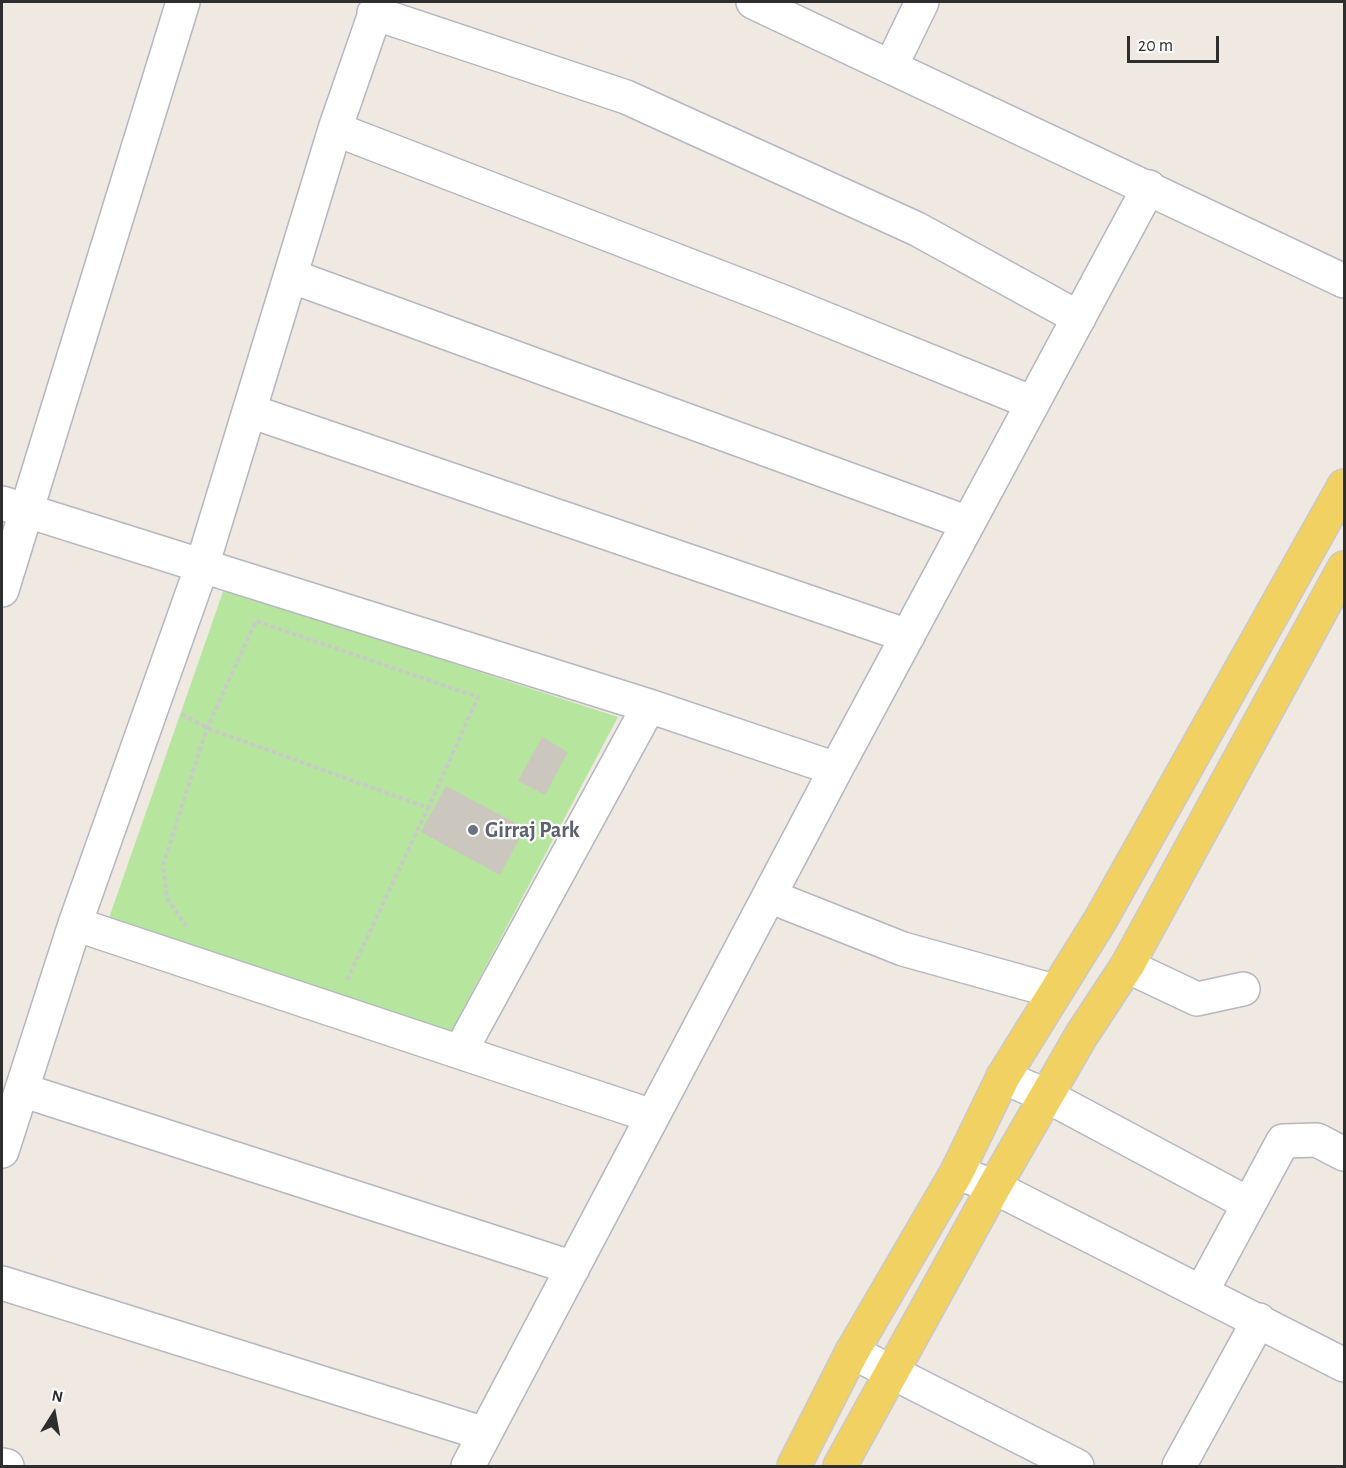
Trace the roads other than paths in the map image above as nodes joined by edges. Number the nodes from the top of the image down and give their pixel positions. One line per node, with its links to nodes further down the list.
1 (183, 2): 14 (street)
2 (753, 2): 5 (street)
3 (922, 2): 5 (street)
4 (377, 7): 6 (street); 10 (street)
5 (891, 66): 7 (street)
6 (335, 129): 8 (street); 11 (street)
7 (1149, 188): 9 (street); 10 (street)
8 (291, 276): 12 (street); 15 (street)
9 (1344, 281)
10 (1079, 318): 11 (street)
11 (1033, 403): 15 (street)
12 (250, 411): 16 (street); 19 (street)
13 (1344, 486): 26 (main road)
14 (14, 508): 16 (street); 18 (street)
15 (968, 523): 19 (street)
16 (202, 566): 20 (street); 23 (street)
17 (1344, 567): 24 (main road)
18 (2, 590)
19 (908, 636): 21 (street)
20 (649, 706): 21 (street); 27 (street)
21 (836, 769): 22 (street)
22 (769, 896): 26 (street); 31 (street)
23 (75, 924): 27 (street); 29 (street)
24 (1127, 966): 25 (street); 30 (main road)
25 (1243, 989)
26 (1054, 991): 28 (main road)
27 (460, 1052): 31 (street)
28 (1003, 1077): 30 (street); 34 (main road)
29 (22, 1090): 32 (street); 37 (street)
30 (1047, 1096): 35 (main road); 36 (street)
31 (652, 1116): 37 (street)
32 (2, 1152)
33 (1344, 1154): 36 (street)
34 (957, 1172): 35 (street); 41 (main road)
35 (993, 1187): 39 (street); 43 (main road)
36 (1249, 1204): 39 (street)
37 (573, 1268): 44 (street)
38 (2, 1283): 44 (street)
39 (1202, 1291): 40 (street)
40 (1259, 1320): 42 (street); 51 (street)
41 (852, 1352): 43 (street); 48 (main road)
42 (1344, 1365)
43 (890, 1372): 49 (main road); 50 (street)
44 (485, 1434): 47 (street)
45 (2, 1465): 46 (street)
46 (7, 1467)
47 (468, 1467)
48 (794, 1467)
49 (840, 1467)
50 (1077, 1467)
51 (1179, 1467)

